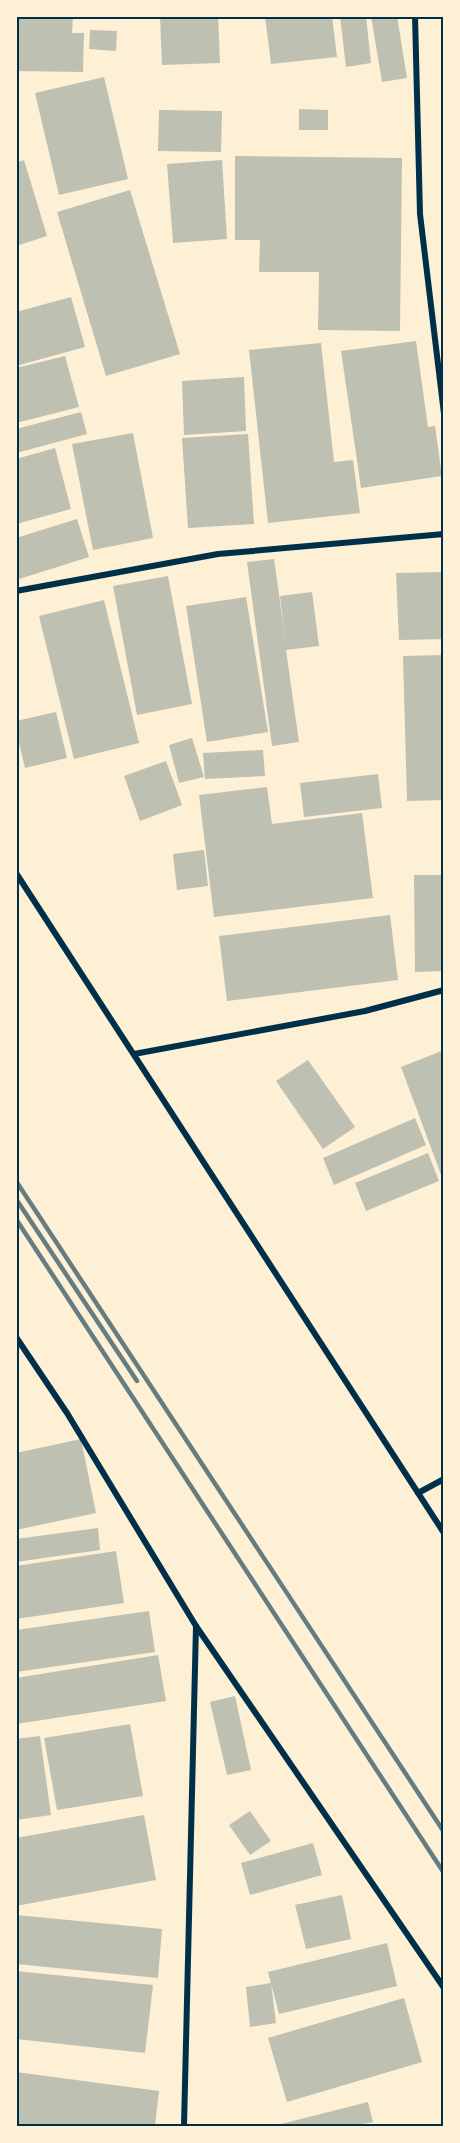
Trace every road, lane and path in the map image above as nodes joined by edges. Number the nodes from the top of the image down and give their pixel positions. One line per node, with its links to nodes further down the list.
1 (415, 16): 2 (street)
2 (444, 414)
3 (444, 534): 4 (street)
4 (16, 591)
5 (16, 873): 7 (street)
6 (444, 990): 7 (street)
7 (134, 1054): 10 (street)
8 (16, 1337): 12 (street)
9 (444, 1479): 10 (street)
10 (418, 1493): 11 (street)
11 (444, 1533)
12 (196, 1626): 13 (street); 14 (street)
13 (444, 1988)
14 (184, 2127)

